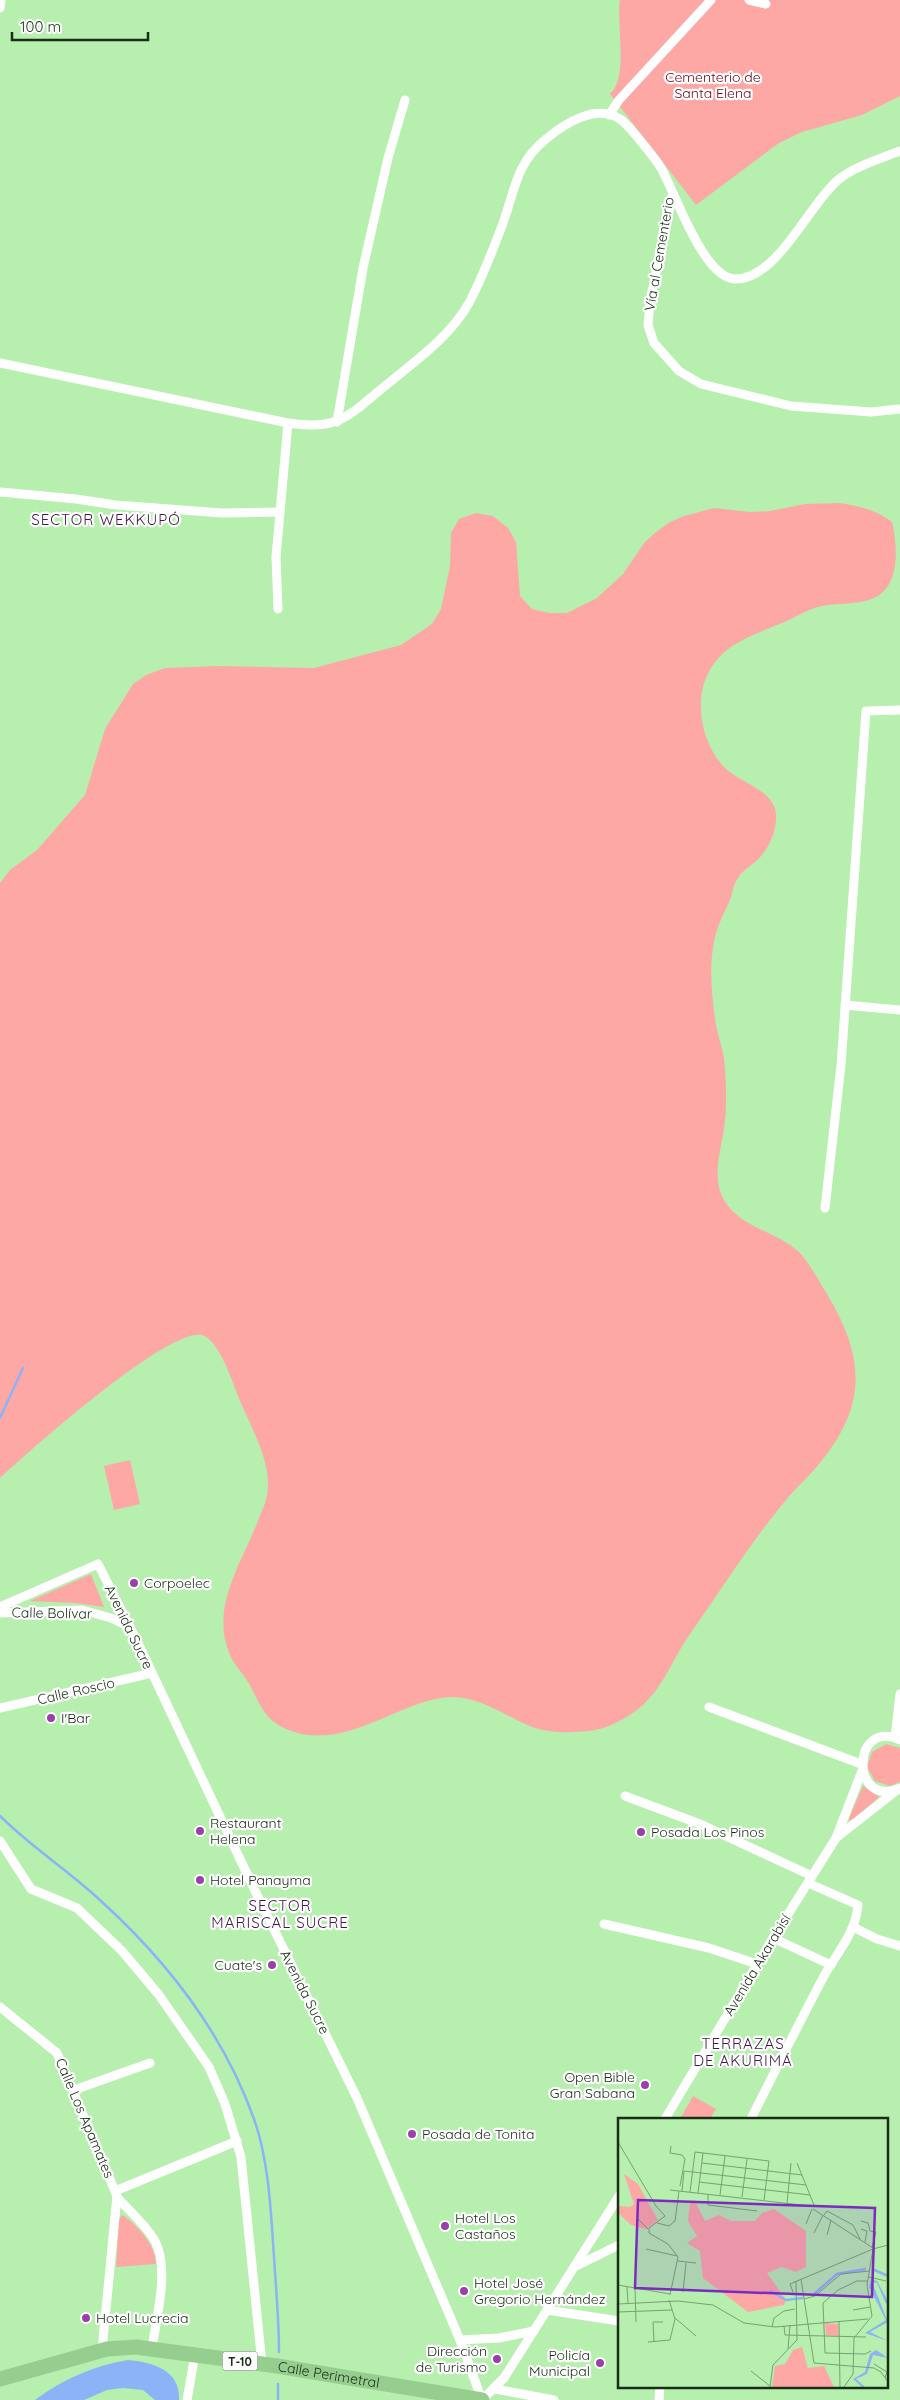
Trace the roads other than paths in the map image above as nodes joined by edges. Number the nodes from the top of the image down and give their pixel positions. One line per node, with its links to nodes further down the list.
1 (711, 0): 5 (street)
2 (749, 0): 3 (street)
3 (766, 4)
4 (405, 100): 10 (street)
5 (609, 115): 7 (street, Vía al Cementerio); 10 (street)
6 (900, 151): 7 (street)
7 (672, 196): 9 (street, Vía al Cementerio)
8 (0, 363): 11 (street)
9 (900, 409)
10 (337, 422): 11 (street)
11 (288, 423): 13 (street)
12 (0, 492): 13 (street)
13 (280, 512): 14 (street)
14 (278, 609)
15 (900, 710): 16 (street)
16 (845, 1005): 17 (street); 18 (street)
17 (900, 1010)
18 (824, 1208)
19 (98, 1564): 20 (street, Calle Bolívar); 22 (street, Avenida Sucre)
20 (0, 1607)
21 (0, 1612): 22 (street, Calle Bolívar)
22 (130, 1627): 23 (street, Avenida Sucre)
23 (152, 1674): 25 (street, Calle Roscio); 53 (street, Avenida Sucre)
24 (900, 1694): 27 (street)
25 (0, 1708)
26 (709, 1708): 28 (street)
27 (898, 1739): 28 (street, Avenida Akarabisí)
28 (862, 1768): 29 (street); 31 (street, Avenida Akarabisí)
29 (899, 1789): 31 (street, Avenida Akarabisí)
30 (625, 1796): 33 (street)
31 (836, 1838): 33 (street, Avenida Akarabisí)
32 (0, 1841): 45 (street)
33 (810, 1880): 35 (street); 36 (street, Avenida Akarabisí)
34 (604, 1924): 38 (street)
35 (853, 1927): 37 (street); 39 (street)
36 (773, 1938): 38 (street, Avenida Akarabisí); 39 (street)
37 (900, 1946)
38 (757, 1964): 43 (street, Avenida Akarabisí)
39 (831, 1965): 44 (street)
40 (0, 2007): 42 (street, Calle Los Apamates)
41 (150, 2063): 42 (street)
42 (74, 2090): 46 (street, Calle Los Apamates)
43 (666, 2118)
44 (752, 2118)
45 (237, 2141): 46 (street); 57 (street)
46 (116, 2194): 54 (street, Calle Los Apamates); 55 (street, Calle Los Apamates)
47 (618, 2198): 49 (street)
48 (618, 2246): 49 (street)
49 (573, 2268): 50 (street)
50 (547, 2310): 51 (street); 52 (street)
51 (618, 2321)
52 (534, 2331): 53 (street); 59 (street)
53 (460, 2340): 61 (street, Avenida Sucre)
54 (152, 2349): 55 (highway, Calle Perimetral / T-10); 56 (highway, Calle Perimetral / T-10)
55 (102, 2350): 58 (highway, Calle Perimetral / T-10)
56 (195, 2354): 57 (highway, Calle Perimetral / T-10); 60 (street)
57 (262, 2364): 61 (highway, Calle Perimetral / T-10)
58 (0, 2379)
59 (496, 2389): 61 (street); 62 (street)
60 (187, 2400)
61 (482, 2400)
62 (554, 2400)

